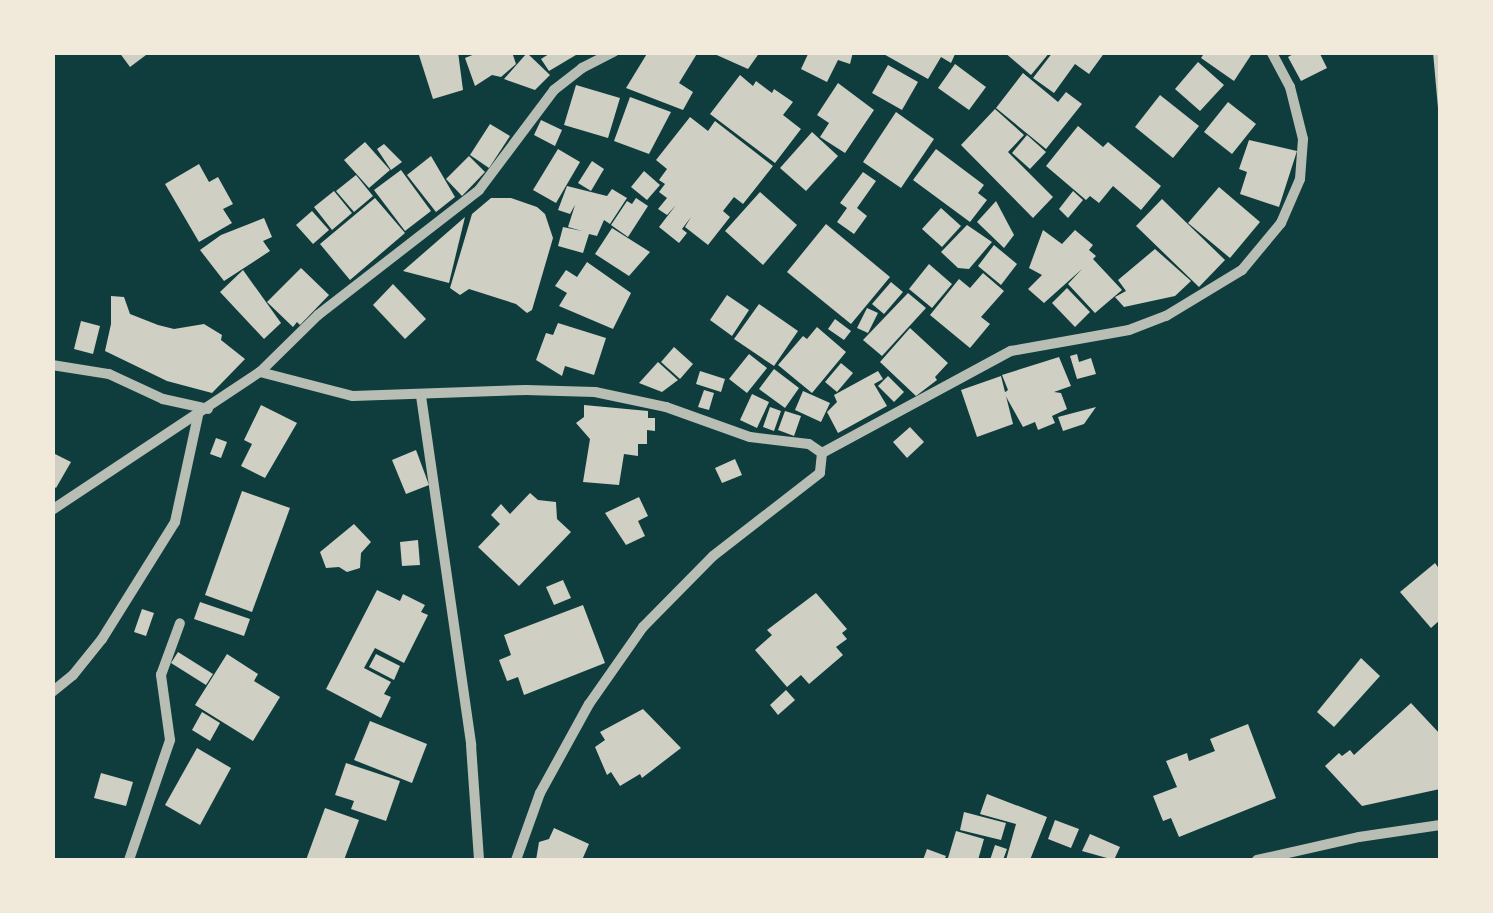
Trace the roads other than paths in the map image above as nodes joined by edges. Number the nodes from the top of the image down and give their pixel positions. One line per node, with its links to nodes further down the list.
1 (614, 52): 4 (street)
2 (1271, 52): 7 (street)
3 (52, 365): 6 (street)
4 (260, 372): 5 (street); 6 (street)
5 (421, 396): 7 (street); 13 (street)
6 (203, 412): 8 (street); 10 (street)
7 (822, 453): 14 (street)
8 (52, 510)
9 (180, 623): 12 (street)
10 (52, 692)
11 (1440, 825): 15 (street)
12 (129, 860)
13 (478, 860)
14 (516, 860)
15 (1257, 860)

